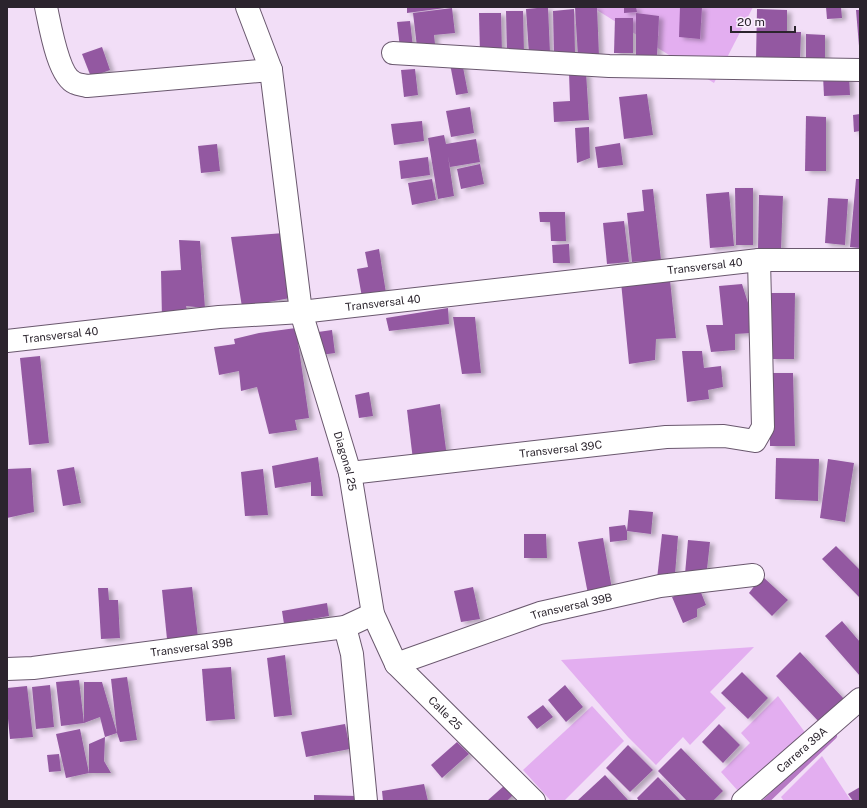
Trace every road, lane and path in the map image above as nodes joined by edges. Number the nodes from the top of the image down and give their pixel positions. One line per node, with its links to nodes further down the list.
1 (46, 7): 4 (street)
2 (247, 7): 4 (street, Diagonal 25)
3 (393, 53): 5 (street)
4 (271, 70): 8 (street, Diagonal 25)
5 (860, 70)
6 (759, 260): 7 (street, Transversal 40); 8 (street, Transversal 40); 10 (street, Transversal 39C)
7 (860, 260)
8 (301, 312): 9 (street, Transversal 40); 10 (street, Diagonal 25)
9 (7, 341)
10 (350, 474): 12 (street, Diagonal 25)
11 (753, 575): 14 (street, Transversal 39B)
12 (373, 614): 13 (street, Transversal 39B); 14 (street, Calle 25)
13 (345, 627): 15 (street, Transversal 39B); 17 (street)
14 (396, 664): 18 (street, Calle 25)
15 (7, 669)
16 (860, 699): 19 (street, Carrera 39A)
17 (366, 801)
18 (534, 801)
19 (744, 801)

